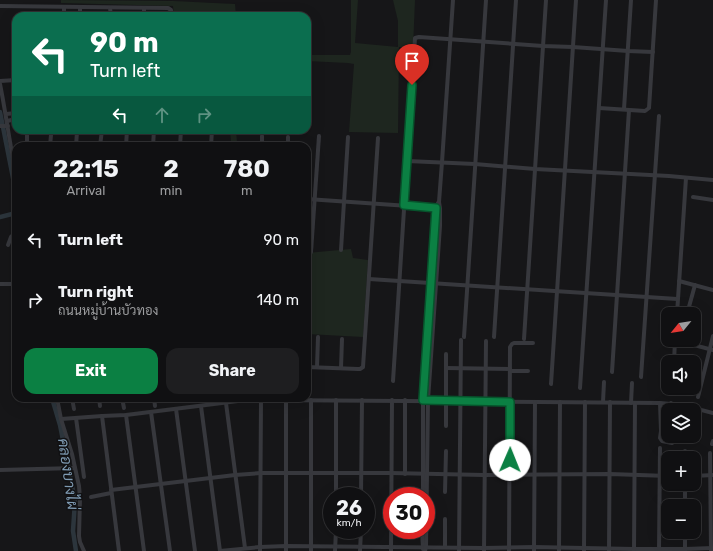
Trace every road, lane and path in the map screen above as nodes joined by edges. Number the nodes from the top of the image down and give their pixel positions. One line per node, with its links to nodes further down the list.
1 (453, 0): 19 (street)
2 (486, 0): 20 (street)
3 (516, 0): 21 (street)
4 (546, 0): 22 (street)
5 (576, 0): 23 (street)
6 (606, 0): 24 (street)
7 (631, 0): 25 (street)
8 (656, 0): 26 (street)
9 (0, 6): 10 (street)
10 (64, 7): 11 (street); 14 (street)
11 (80, 7): 12 (street); 15 (street)
12 (110, 8): 13 (street); 16 (street)
13 (144, 8): 17 (street); 18 (street)
14 (64, 12)
15 (80, 12)
16 (110, 12)
17 (144, 12)
18 (171, 12)
19 (450, 39): 20 (street); 49 (street); 50 (street)
20 (483, 41): 21 (street); 51 (street)
21 (513, 44): 22 (street); 52 (street)
22 (543, 46): 23 (street); 53 (street)
23 (573, 47): 24 (street); 54 (street)
24 (603, 50): 25 (street); 30 (street)
25 (628, 51): 26 (street); 31 (street)
26 (653, 52): 31 (street)
27 (12, 81): 28 (street)
28 (0, 83): 29 (street)
29 (2, 108): 33 (street)
30 (599, 108): 31 (street); 55 (street)
31 (626, 110): 56 (street)
32 (12, 113): 33 (street)
33 (6, 114): 35 (street)
34 (659, 116): 57 (street)
35 (7, 120): 36 (street); 38 (street)
36 (12, 120)
37 (0, 126): 38 (street)
38 (7, 126): 48 (street)
39 (51, 134): 45 (street)
40 (262, 136): 46 (street)
41 (319, 136): 61 (street)
42 (288, 137): 47 (street)
43 (348, 137): 63 (street)
44 (378, 138): 64 (street)
45 (50, 142)
46 (262, 142)
47 (288, 142)
48 (12, 149)
49 (407, 160): 50 (street); 65 (street)
50 (442, 162): 51 (street); 66 (street)
51 (475, 164): 52 (street); 78 (street)
52 (505, 166): 53 (street); 80 (street)
53 (535, 169): 54 (street); 81 (street)
54 (565, 170): 55 (street); 83 (street)
55 (595, 173): 56 (street); 84 (street)
56 (625, 174): 57 (street); 85 (street)
57 (655, 176): 58 (street); 86 (street)
58 (686, 178): 59 (street); 73 (street)
59 (713, 180)
60 (693, 197): 62 (street)
61 (314, 200): 63 (street); 70 (street)
62 (713, 200)
63 (344, 202): 64 (street); 69 (street)
64 (374, 204): 65 (street); 71 (street)
65 (404, 205): 66 (street); 72 (street)
66 (438, 208): 74 (street); 75 (street)
67 (12, 236): 68 (street)
68 (8, 244)
69 (341, 250)
70 (311, 252)
71 (369, 279): 72 (street); 102 (street)
72 (399, 281): 74 (street); 110 (street)
73 (679, 281): 79 (street); 87 (street)
74 (431, 283): 75 (street); 121 (street)
75 (436, 283): 78 (street); 122 (street)
76 (0, 284): 77 (street)
77 (12, 284)
78 (467, 285): 80 (street); 104 (street)
79 (695, 285): 82 (street); 89 (street)
80 (497, 287): 81 (street); 92 (street)
81 (527, 289): 83 (street); 93 (street)
82 (713, 290)
83 (557, 291): 84 (street); 113 (street)
84 (587, 293): 85 (street); 114 (street)
85 (616, 295): 86 (street); 108 (street)
86 (647, 297): 87 (street); 109 (street)
87 (677, 299): 88 (street)
88 (677, 307)
89 (689, 307)
90 (713, 336): 98 (street)
91 (318, 337): 101 (street)
92 (494, 337)
93 (524, 338)
94 (342, 339): 102 (street)
95 (486, 341): 105 (street)
96 (533, 343): 106 (street)
97 (700, 347): 98 (street)
98 (711, 350): 115 (street)
99 (446, 354): 103 (street)
100 (311, 367): 101 (street)
101 (317, 367): 102 (street)
102 (341, 368)
103 (446, 368): 104 (street); 123 (street)
104 (460, 368): 105 (street); 124 (street)
105 (486, 368): 106 (street); 125 (street)
106 (510, 370): 107 (street); 134 (street)
107 (528, 371)
108 (612, 372)
109 (641, 377)
110 (393, 380)
111 (604, 382): 138 (street)
112 (632, 383): 141 (street)
113 (551, 384)
114 (580, 388)
115 (698, 397)
116 (311, 400): 117 (street); 165 (street)
117 (336, 400): 118 (street); 168 (street)
118 (362, 400): 119 (street); 169 (street)
119 (392, 400): 120 (street); 166 (street)
120 (405, 400): 121 (street); 170 (street)
121 (423, 400): 122 (street); 171 (street)
122 (428, 400): 123 (street); 171 (street)
123 (446, 401): 124 (street); 156 (street)
124 (460, 401): 125 (street); 173 (street)
125 (485, 401): 134 (street); 178 (street)
126 (58, 402): 155 (street)
127 (73, 402): 147 (street)
128 (100, 402): 143 (street)
129 (123, 402): 146 (street)
130 (154, 402): 144 (street)
131 (231, 402): 140 (street)
132 (262, 402): 164 (street)
133 (286, 402): 167 (street)
134 (510, 402): 135 (street); 174 (street)
135 (535, 402): 136 (street); 175 (street)
136 (560, 402): 137 (street); 179 (street)
137 (585, 402): 138 (street); 180 (street)
138 (603, 402): 139 (street)
139 (610, 402): 141 (street); 176 (street)
140 (226, 403): 145 (street); 177 (street)
141 (633, 403): 142 (street); 181 (street)
142 (660, 403): 157 (street)
143 (100, 406)
144 (155, 406)
145 (201, 406): 148 (street); 186 (street)
146 (124, 408)
147 (74, 409)
148 (176, 409): 150 (street); 187 (street)
149 (701, 409): 151 (street)
150 (152, 412): 152 (street); 188 (street)
151 (713, 413)
152 (126, 415): 153 (street); 189 (street)
153 (102, 416): 154 (street); 193 (street)
154 (76, 418): 155 (street); 185 (street)
155 (61, 419): 162 (street)
156 (446, 426)
157 (661, 431): 158 (street)
158 (661, 440)
159 (660, 448): 183 (street)
160 (446, 451): 172 (street)
161 (710, 452): 182 (street)
162 (74, 468): 163 (street); 221 (street)
163 (0, 470)
164 (261, 473): 167 (street); 177 (street); 203 (street)
165 (311, 473): 167 (street); 168 (street); 205 (street)
166 (391, 473): 169 (street); 170 (street); 208 (street)
167 (286, 474): 204 (street)
168 (336, 474): 169 (street); 190 (street)
169 (361, 474): 191 (street)
170 (405, 474): 171 (street)
171 (425, 474): 172 (street); 192 (street); 209 (street)
172 (446, 474): 173 (street); 194 (street)
173 (459, 474): 178 (street); 210 (street)
174 (510, 474): 175 (street); 178 (street); 212 (street)
175 (534, 474): 179 (street); 213 (street)
176 (610, 474): 180 (street); 181 (street); 217 (street)
177 (235, 475): 186 (street); 202 (street)
178 (484, 475): 211 (street)
179 (559, 475): 180 (street); 215 (street)
180 (585, 475): 216 (street)
181 (635, 475): 183 (street); 218 (street)
182 (712, 475): 184 (street); 214 (street)
183 (660, 476): 219 (street)
184 (701, 476)
185 (84, 477)
186 (210, 478): 187 (street); 226 (street)
187 (186, 481): 188 (street); 225 (street)
188 (161, 485): 189 (street); 224 (street)
189 (136, 487): 193 (street); 223 (street)
190 (336, 487)
191 (361, 487)
192 (424, 487)
193 (111, 492): 195 (street); 222 (street)
194 (446, 492)
195 (91, 497)
196 (445, 519): 201 (street)
197 (336, 539): 206 (street)
198 (361, 539): 207 (street)
199 (423, 539): 209 (street)
200 (685, 539): 220 (street)
201 (445, 547): 209 (street); 210 (street)
202 (245, 548): 203 (street); 226 (street)
203 (260, 549): 204 (street)
204 (286, 549): 205 (street)
205 (311, 549): 206 (street)
206 (335, 549): 207 (street)
207 (360, 549): 208 (street)
208 (390, 549): 209 (street)
209 (424, 549)
210 (459, 549): 211 (street)
211 (484, 549): 212 (street)
212 (509, 549): 213 (street)
213 (534, 549): 215 (street)
214 (712, 549): 220 (street)
215 (559, 550): 216 (street)
216 (584, 550): 217 (street)
217 (609, 550): 218 (street)
218 (634, 550): 219 (street)
219 (659, 550): 220 (street)
220 (685, 550)
221 (84, 551)
222 (119, 551)
223 (144, 551)
224 (170, 551)
225 (195, 551)
226 (220, 551)

